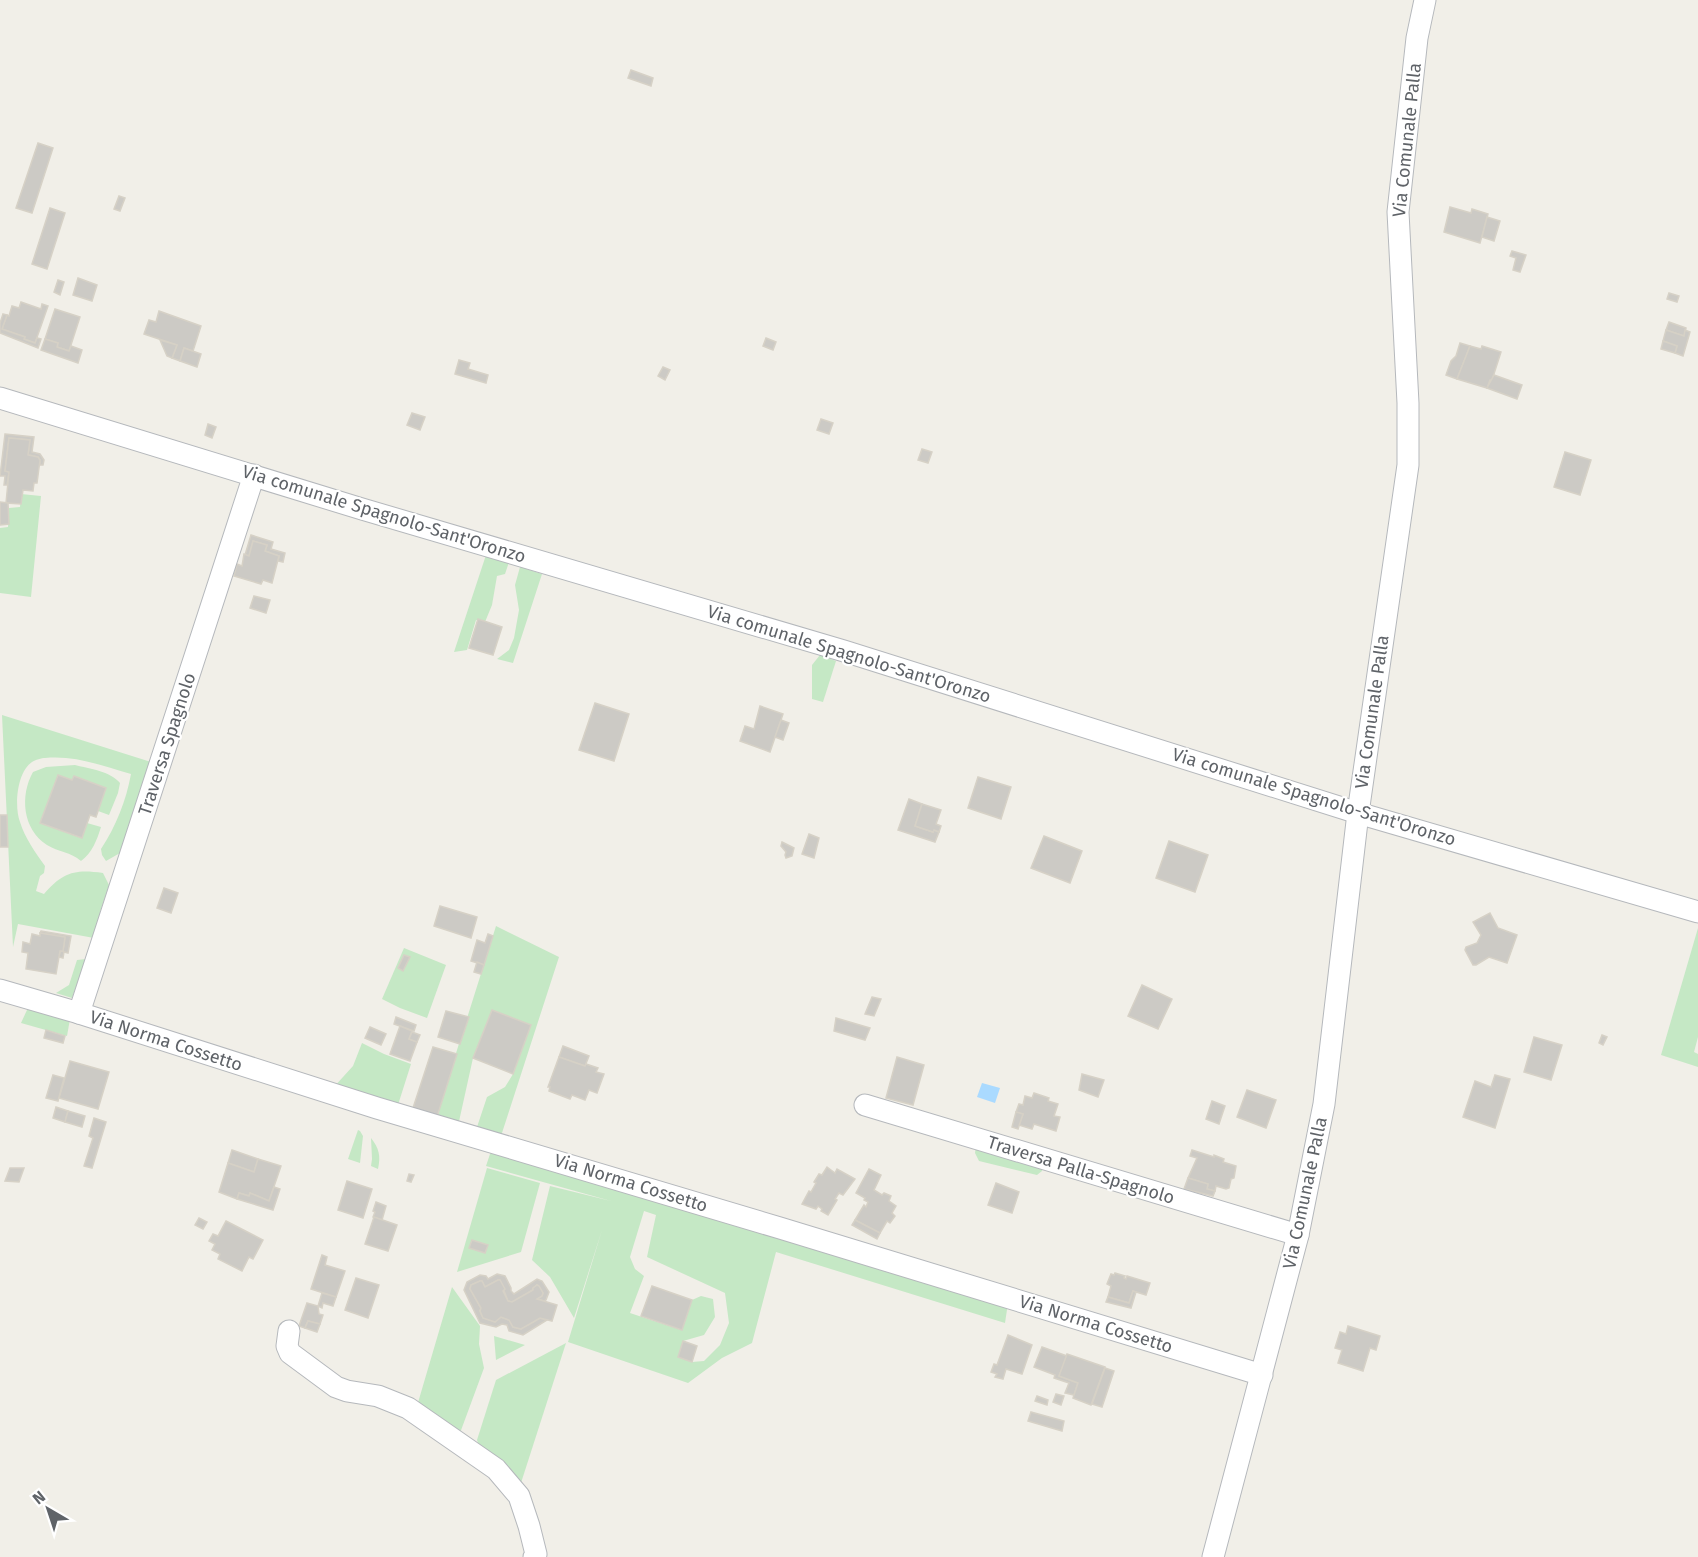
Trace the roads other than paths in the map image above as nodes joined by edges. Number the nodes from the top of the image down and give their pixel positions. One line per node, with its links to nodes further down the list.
1 (1425, 0): 4 (street, Via Comunale Palla)
2 (0, 398): 3 (street, Via comunale Spagnolo-Sant'Oronzo)
3 (254, 476): 4 (street, Via comunale Spagnolo-Sant'Oronzo); 7 (street, Traversa Spagnolo)
4 (1358, 813): 5 (street, Via comunale Spagnolo-Sant'Oronzo); 9 (street, Via Comunale Palla)
5 (1698, 912)
6 (0, 990): 7 (street, Via Norma Cossetto)
7 (80, 1013): 11 (street, Via Norma Cossetto)
8 (865, 1105): 9 (street, Traversa Palla-Spagnolo)
9 (1298, 1235): 11 (street, Via Comunale Palla)
10 (289, 1331): 12 (street)
11 (1262, 1375): 13 (street, Via Comunale Palla)
12 (534, 1557)
13 (1213, 1557)

